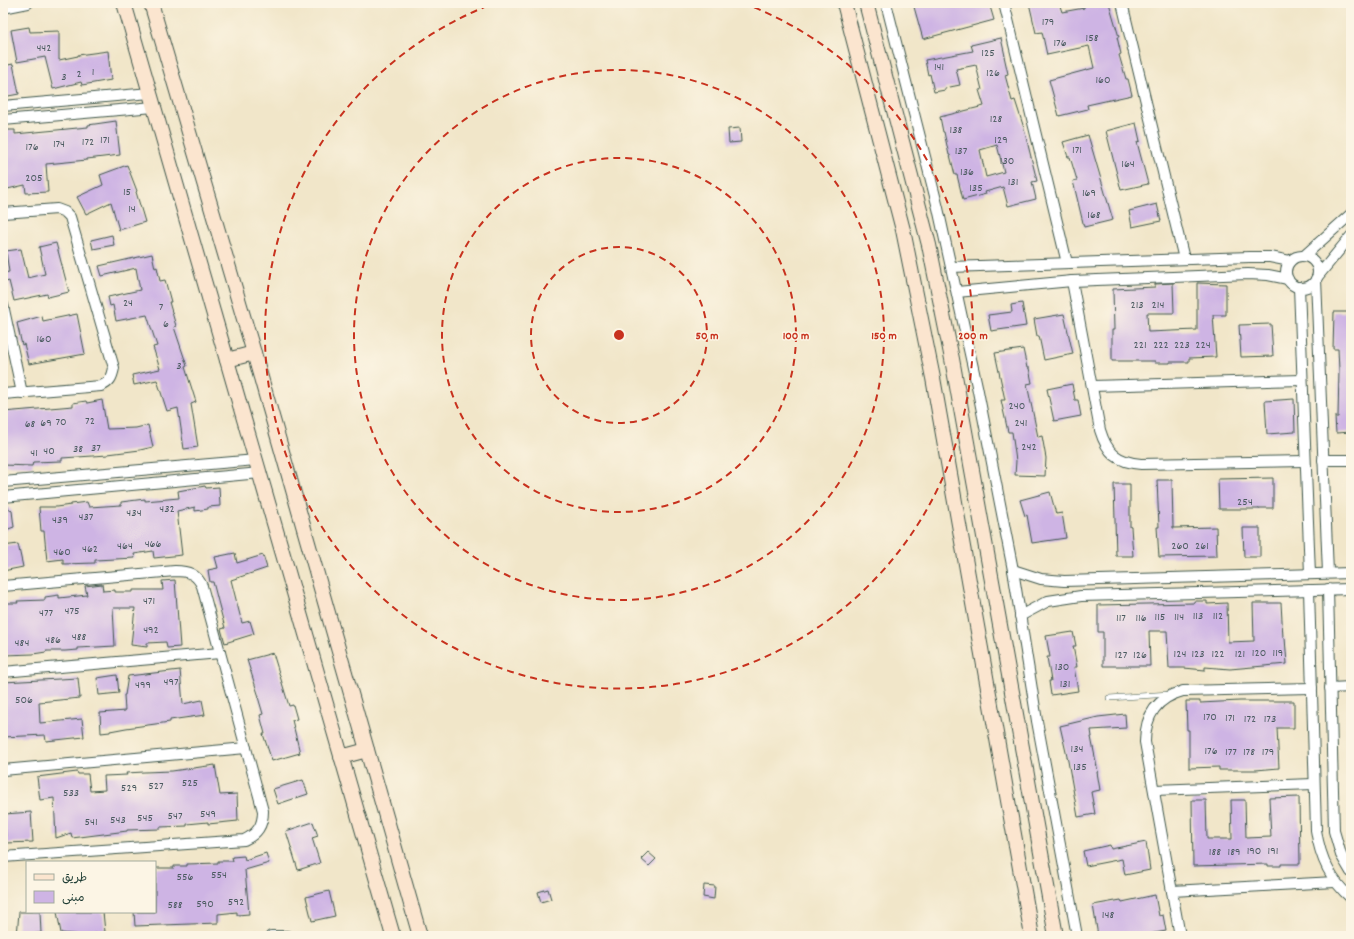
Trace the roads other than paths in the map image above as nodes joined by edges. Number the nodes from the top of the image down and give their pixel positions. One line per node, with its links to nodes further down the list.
1 (28, 3): 9 (street)
2 (124, 3): 10 (street)
3 (151, 3): 28 (street)
4 (844, 3): 41 (street)
5 (866, 3): 40 (street)
6 (886, 3): 21 (street)
7 (1004, 3): 20 (street)
8 (1122, 3): 18 (street)
9 (3, 8)
10 (150, 93): 11 (street); 12 (street)
11 (3, 106)
12 (154, 107): 13 (street); 29 (street)
13 (3, 120)
14 (3, 213): 32 (street)
15 (1351, 214): 17 (street)
16 (1351, 236): 23 (street)
17 (1304, 256): 19 (street); 23 (street)
18 (1184, 259): 19 (street); 20 (street)
19 (1290, 261): 22 (street)
20 (1067, 263): 21 (street)
21 (951, 267): 26 (street)
22 (1288, 278): 24 (street); 25 (street)
23 (1317, 278): 25 (street); 34 (street)
24 (1072, 281): 26 (street); 31 (street)
25 (1299, 287): 30 (street)
26 (957, 292): 42 (street)
27 (3, 305): 32 (street)
28 (254, 353): 29 (street); 61 (street)
29 (227, 360): 37 (street)
30 (1302, 380): 31 (street); 36 (street)
31 (1092, 386): 36 (street)
32 (22, 393): 33 (street)
33 (3, 394)
34 (1323, 460): 35 (street); 44 (street)
35 (1351, 460)
36 (1305, 461): 45 (street)
37 (258, 467): 38 (street); 39 (street); 62 (street)
38 (3, 482)
39 (3, 497)
40 (986, 550): 41 (street); 76 (street)
41 (964, 553): 75 (street)
42 (1013, 570): 46 (street); 52 (street)
43 (1351, 572): 44 (street)
44 (1328, 573): 45 (street)
45 (1310, 574): 46 (street)
46 (1094, 580): 51 (street)
47 (3, 586): 53 (street)
48 (1328, 589): 49 (street); 50 (street); 57 (street)
49 (1351, 589)
50 (1309, 590): 51 (street); 56 (street)
51 (1094, 595): 52 (street)
52 (1020, 616): 77 (street)
53 (220, 653): 54 (street); 60 (street)
54 (3, 672)
55 (1351, 687): 57 (street)
56 (1312, 688): 58 (street); 64 (street)
57 (1330, 688): 67 (street)
58 (1175, 693): 59 (lane); 65 (street)
59 (1109, 698)
60 (246, 748): 63 (street); 66 (street)
61 (367, 750): 62 (street); 74 (street)
62 (341, 757): 73 (street)
63 (3, 770)
64 (1314, 784): 65 (street); 68 (street)
65 (1154, 790): 69 (street)
66 (3, 857)
67 (1351, 872)
68 (1335, 882): 69 (street); 70 (street)
69 (1172, 891): 78 (street)
70 (1351, 898)
71 (271, 936): 72 (street)
72 (287, 936)
73 (393, 936)
74 (420, 936)
75 (1032, 936)
76 (1056, 936)
77 (1077, 936)
78 (1180, 936)

